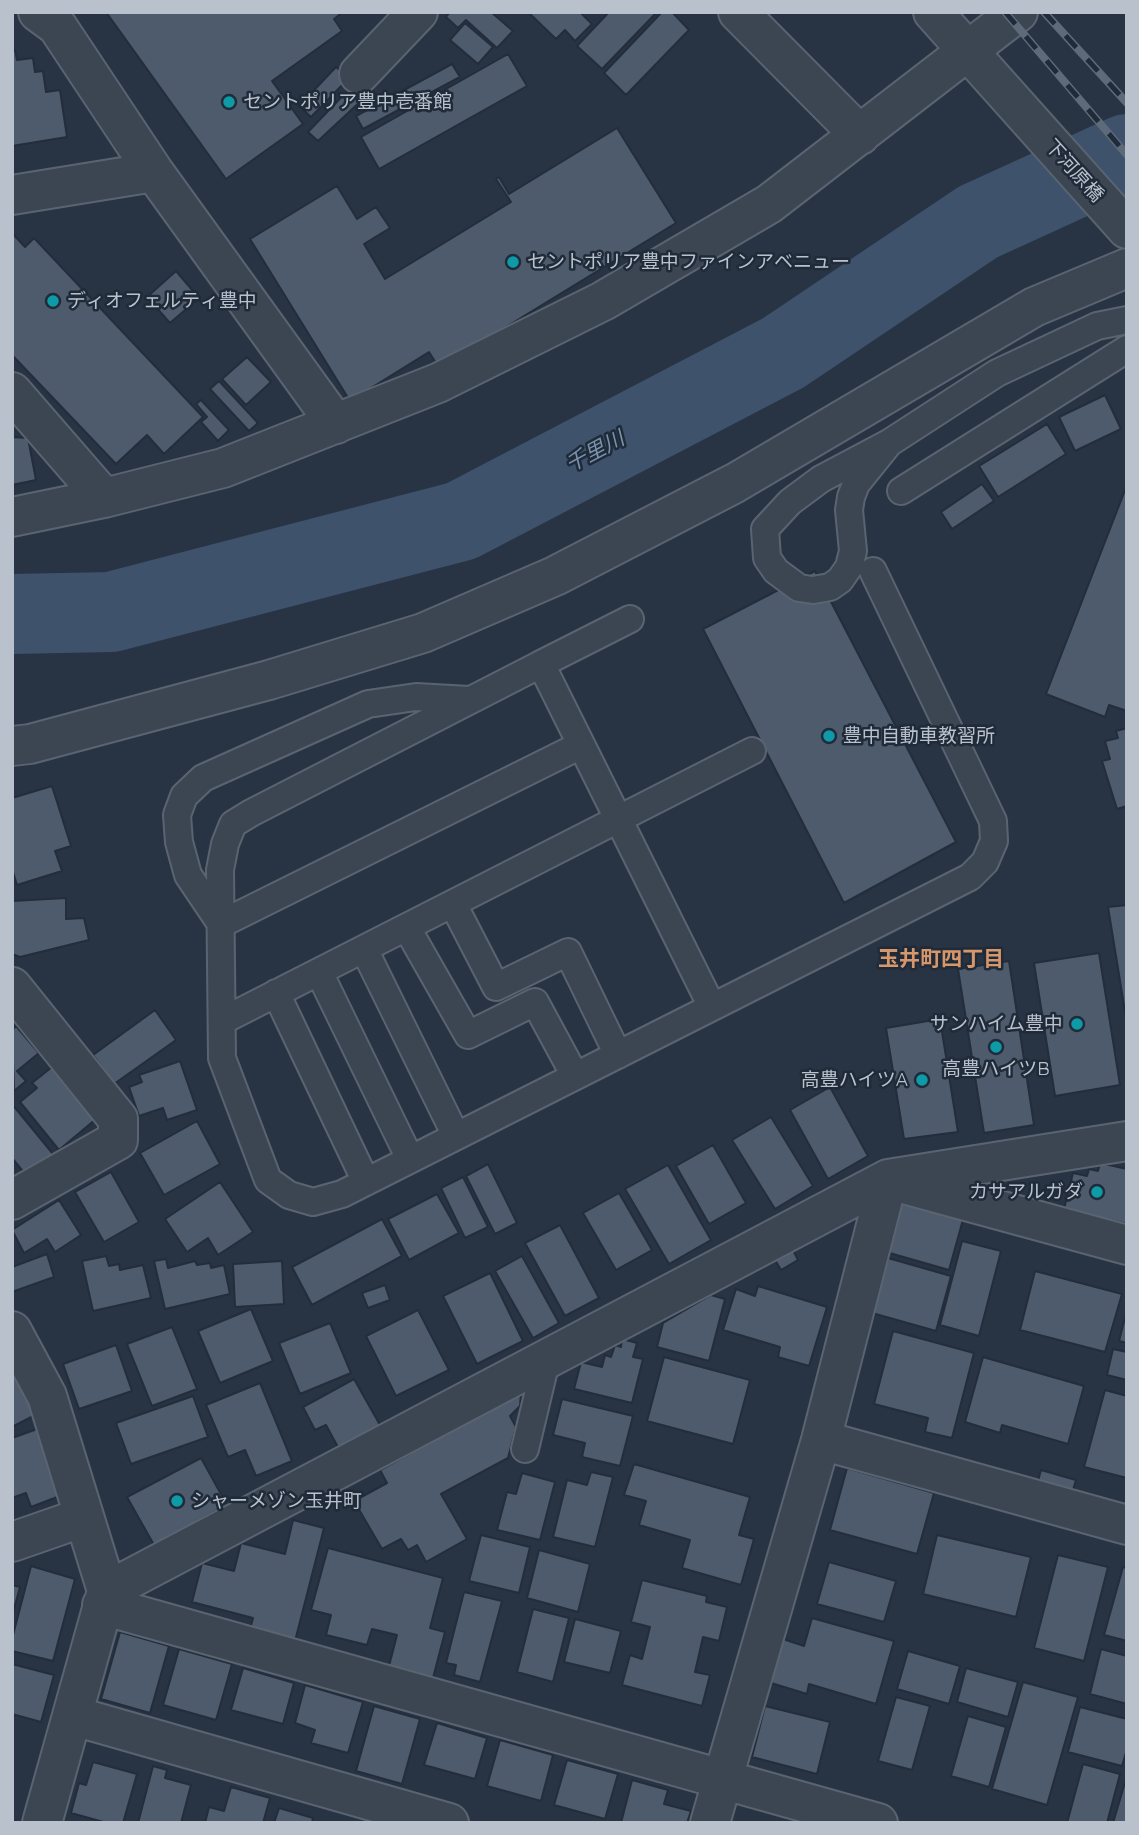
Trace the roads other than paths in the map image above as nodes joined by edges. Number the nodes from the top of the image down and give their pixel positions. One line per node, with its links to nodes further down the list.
1 (38, 12): 9 (street)
2 (418, 12): 7 (street)
3 (738, 12): 8 (street)
4 (933, 12): 6 (street, 下河原橋)
5 (1018, 12): 6 (street)
6 (966, 52): 8 (street); 11 (street, 下河原橋)
7 (359, 74)
8 (860, 135): 16 (street)
9 (154, 173): 10 (street); 16 (street)
10 (12, 195)
11 (1127, 229)
12 (1127, 268): 26 (street)
13 (1127, 320): 17 (lane)
14 (1127, 349): 18 (lane)
15 (12, 391): 19 (street)
16 (336, 424): 19 (street)
17 (889, 443): 17 (lane)
18 (901, 491)
19 (104, 498): 20 (street)
20 (12, 517)
21 (873, 571): 36 (lane)
22 (630, 619): 23 (lane)
23 (541, 664): 24 (lane); 25 (lane)
24 (471, 700): 30 (lane); 30 (lane)
25 (581, 745): 28 (lane); 30 (lane)
26 (12, 746)
27 (752, 751): 28 (lane)
28 (619, 821): 29 (lane); 36 (lane)
29 (453, 904): 31 (lane); 38 (lane)
30 (221, 924): 37 (lane)
31 (407, 928): 32 (lane); 39 (lane)
32 (364, 950): 33 (lane); 40 (lane)
33 (319, 972): 35 (lane); 42 (lane)
34 (12, 987): 45 (street)
35 (276, 993): 37 (lane); 44 (lane)
36 (712, 1007): 38 (lane)
37 (222, 1021): 44 (lane)
38 (618, 1055): 39 (lane)
39 (575, 1076): 40 (lane)
40 (456, 1136): 42 (lane)
41 (1127, 1141): 43 (street)
42 (410, 1160): 44 (lane)
43 (888, 1179): 46 (street); 48 (street); 49 (street)
44 (366, 1182)
45 (12, 1200)
46 (1127, 1245)
47 (12, 1331): 51 (street)
48 (547, 1357): 50 (lane); 54 (street)
49 (821, 1440): 52 (street); 56 (street)
50 (525, 1449)
51 (84, 1517): 53 (street); 54 (street)
52 (1127, 1525)
53 (12, 1542)
54 (105, 1598): 55 (street); 56 (street)
55 (74, 1716): 57 (street); 58 (street)
56 (722, 1780): 59 (street); 60 (street)
57 (42, 1823)
58 (449, 1823)
59 (710, 1823)
60 (878, 1823)

